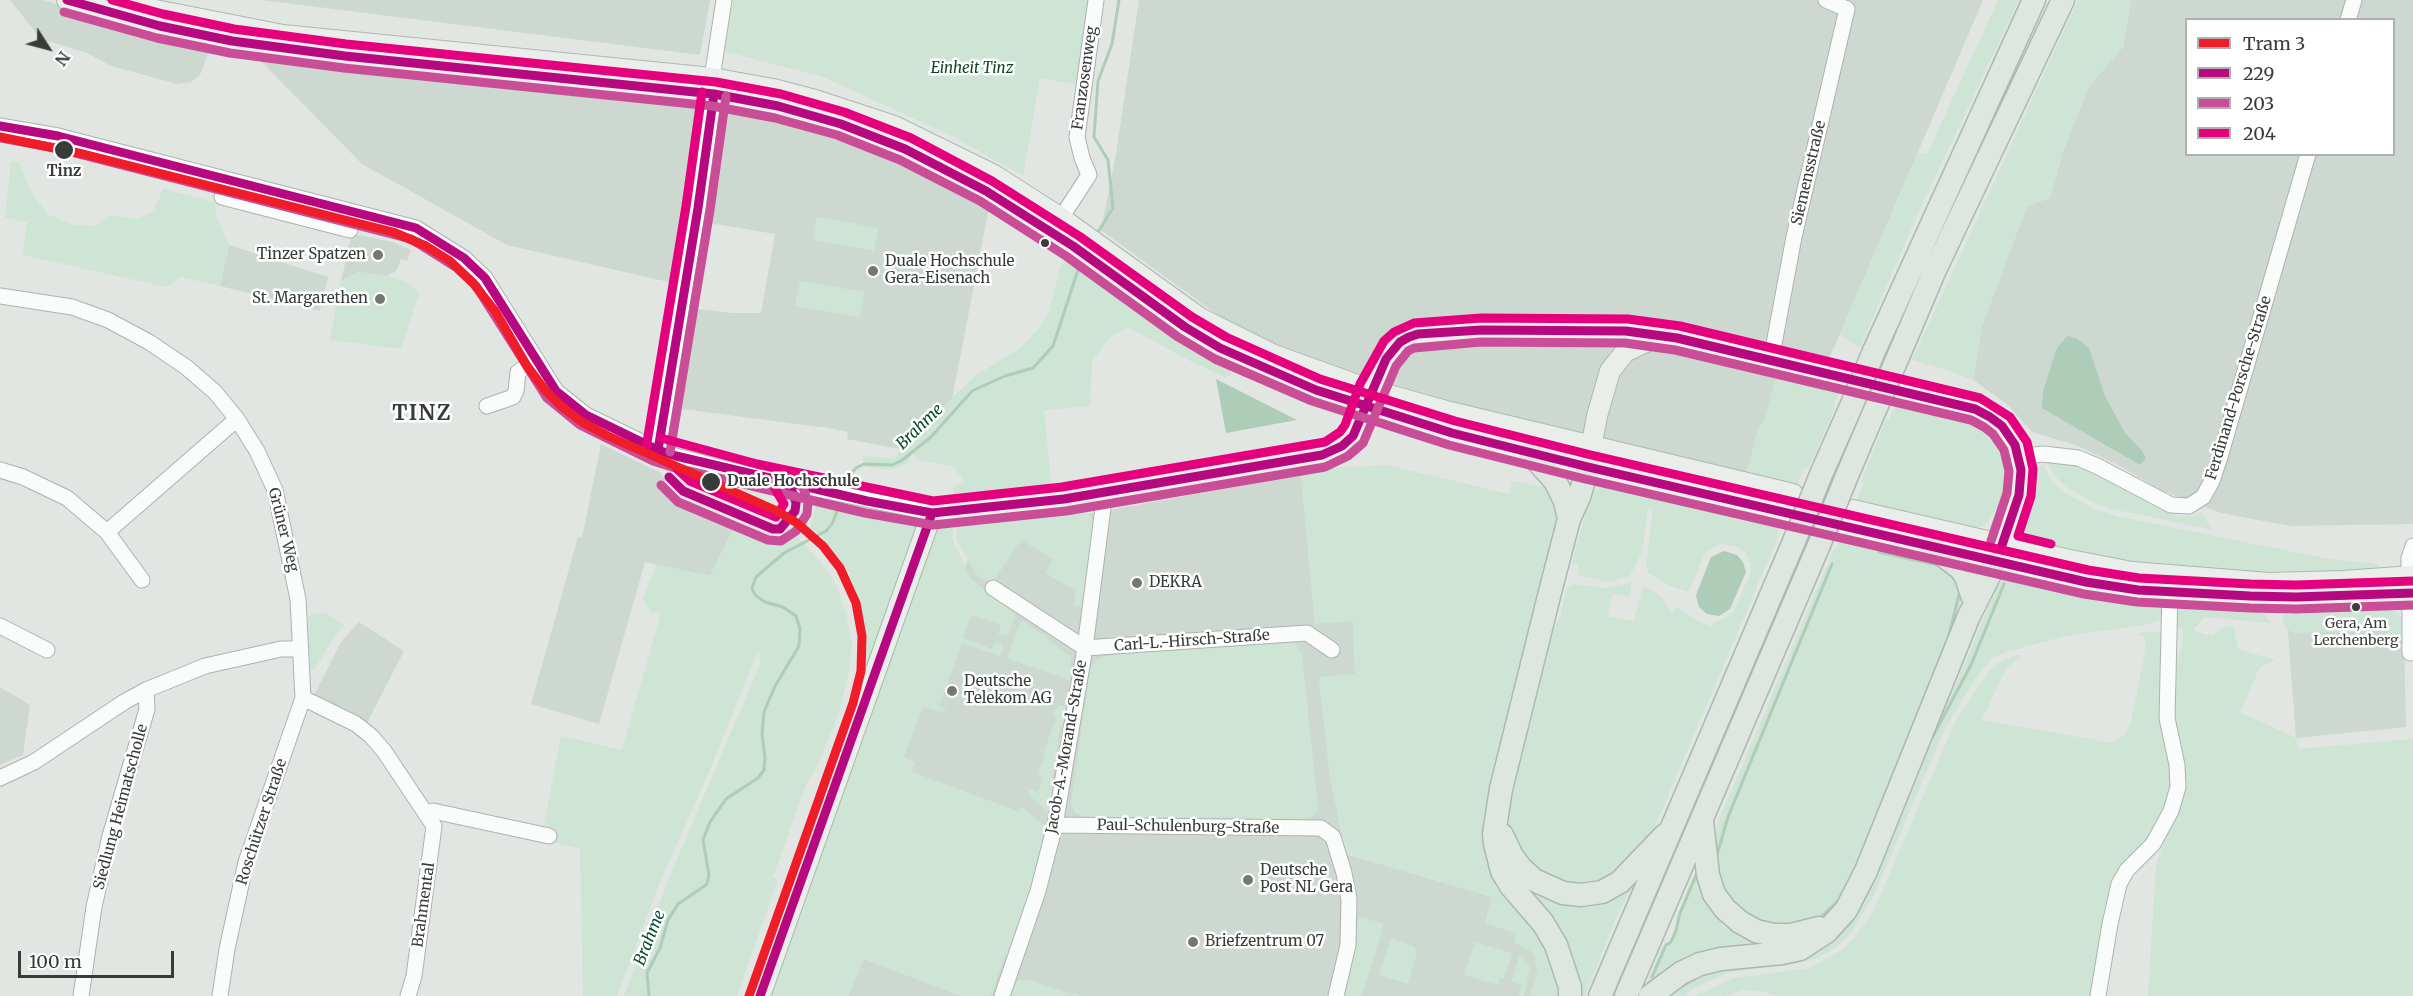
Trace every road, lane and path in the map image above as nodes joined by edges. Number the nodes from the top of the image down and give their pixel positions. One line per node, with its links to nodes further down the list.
1 (67, 0): 10 (main road)
2 (119, 0): 10 (main road)
3 (724, 0): 10 (street)
4 (1096, 0): 14 (street, Franzosenweg)
5 (1826, 0): 21 (street, Siemensstraße)
6 (2034, 0): 62 (highway, bridge)
7 (2063, 0): 59 (highway, bridge)
8 (2354, 0): 9 (street)
9 (2349, 18)
10 (713, 86): 14 (main road); 29 (street)
11 (0, 126): 20 (street)
12 (2307, 156): 31 (street, Ferdinand-Porsche-Straße)
13 (222, 198): 15 (street)
14 (1057, 225): 24 (main road)
15 (350, 230)
16 (0, 296): 27 (street, Grüner Weg)
17 (1599, 331): 18 (main road); 19 (main road); 24 (main road)
18 (1658, 336): 19 (main road); 21 (main road)
19 (1625, 352): 32 (main road)
20 (536, 360): 25 (street); 29 (street)
21 (1771, 360): 22 (main road)
22 (1844, 378)
23 (1901, 391): 31 (main road)
24 (1368, 398): 26 (main road); 28 (main road); 32 (main road)
25 (487, 406)
26 (1388, 414): 28 (main road); 30 (main road)
27 (237, 419): 39 (street); 51 (street, Grüner Weg)
28 (1356, 431): 34 (main road)
29 (658, 450): 38 (street)
30 (1530, 453): 32 (main road); 36 (highway)
31 (2018, 457): 42 (main road)
32 (1584, 459): 35 (main road); 36 (highway); 37 (main road)
33 (0, 470): 39 (street)
34 (1105, 492): 38 (main road); 50 (street, Jacob-A.-Morand-Straße)
35 (1793, 494)
36 (1567, 510): 60 (highway)
37 (1786, 512)
38 (932, 513): 68 (main road)
39 (107, 531): 43 (street)
40 (2413, 546): 44 (street)
41 (1932, 547): 42 (main road); 42 (main road); 47 (highway)
42 (1993, 552): 44 (main road); 46 (main road); 47 (highway); 48 (highway)
43 (142, 580)
44 (2411, 585): 46 (main road); 54 (street)
45 (993, 588): 50 (street)
46 (2170, 592): 75 (street)
47 (1972, 595): 48 (highway)
48 (1968, 618): 64 (highway)
49 (0, 626): 52 (street)
50 (1085, 648): 53 (street, Carl-L.-Hirsch-Straße); 61 (street, Jacob-A.-Morand-Straße)
51 (300, 649): 55 (street); 56 (street, Roschützer Straße)
52 (47, 650)
53 (1332, 650)
54 (2410, 653)
55 (146, 690): 57 (street); 65 (street, Siedlung Heimatscholle)
56 (303, 698): 58 (street, Brahmental); 66 (street, Roschützer Straße)
57 (0, 778)
58 (427, 814): 63 (street); 67 (street, Brahmental)
59 (1701, 817): 64 (highway); 73 (highway)
60 (1497, 821): 62 (highway); 71 (highway)
61 (1055, 825): 69 (street, Jacob-A.-Morand-Straße); 70 (street, Paul-Schulenburg-Straße)
62 (1675, 825): 72 (highway)
63 (549, 836)
64 (1834, 923): 74 (highway)
65 (81, 996)
66 (220, 996)
67 (408, 996)
68 (760, 996)
69 (1002, 996)
70 (1336, 996)
71 (1570, 996)
72 (1600, 996)
73 (1626, 996)
74 (1650, 996)
75 (2098, 996)

